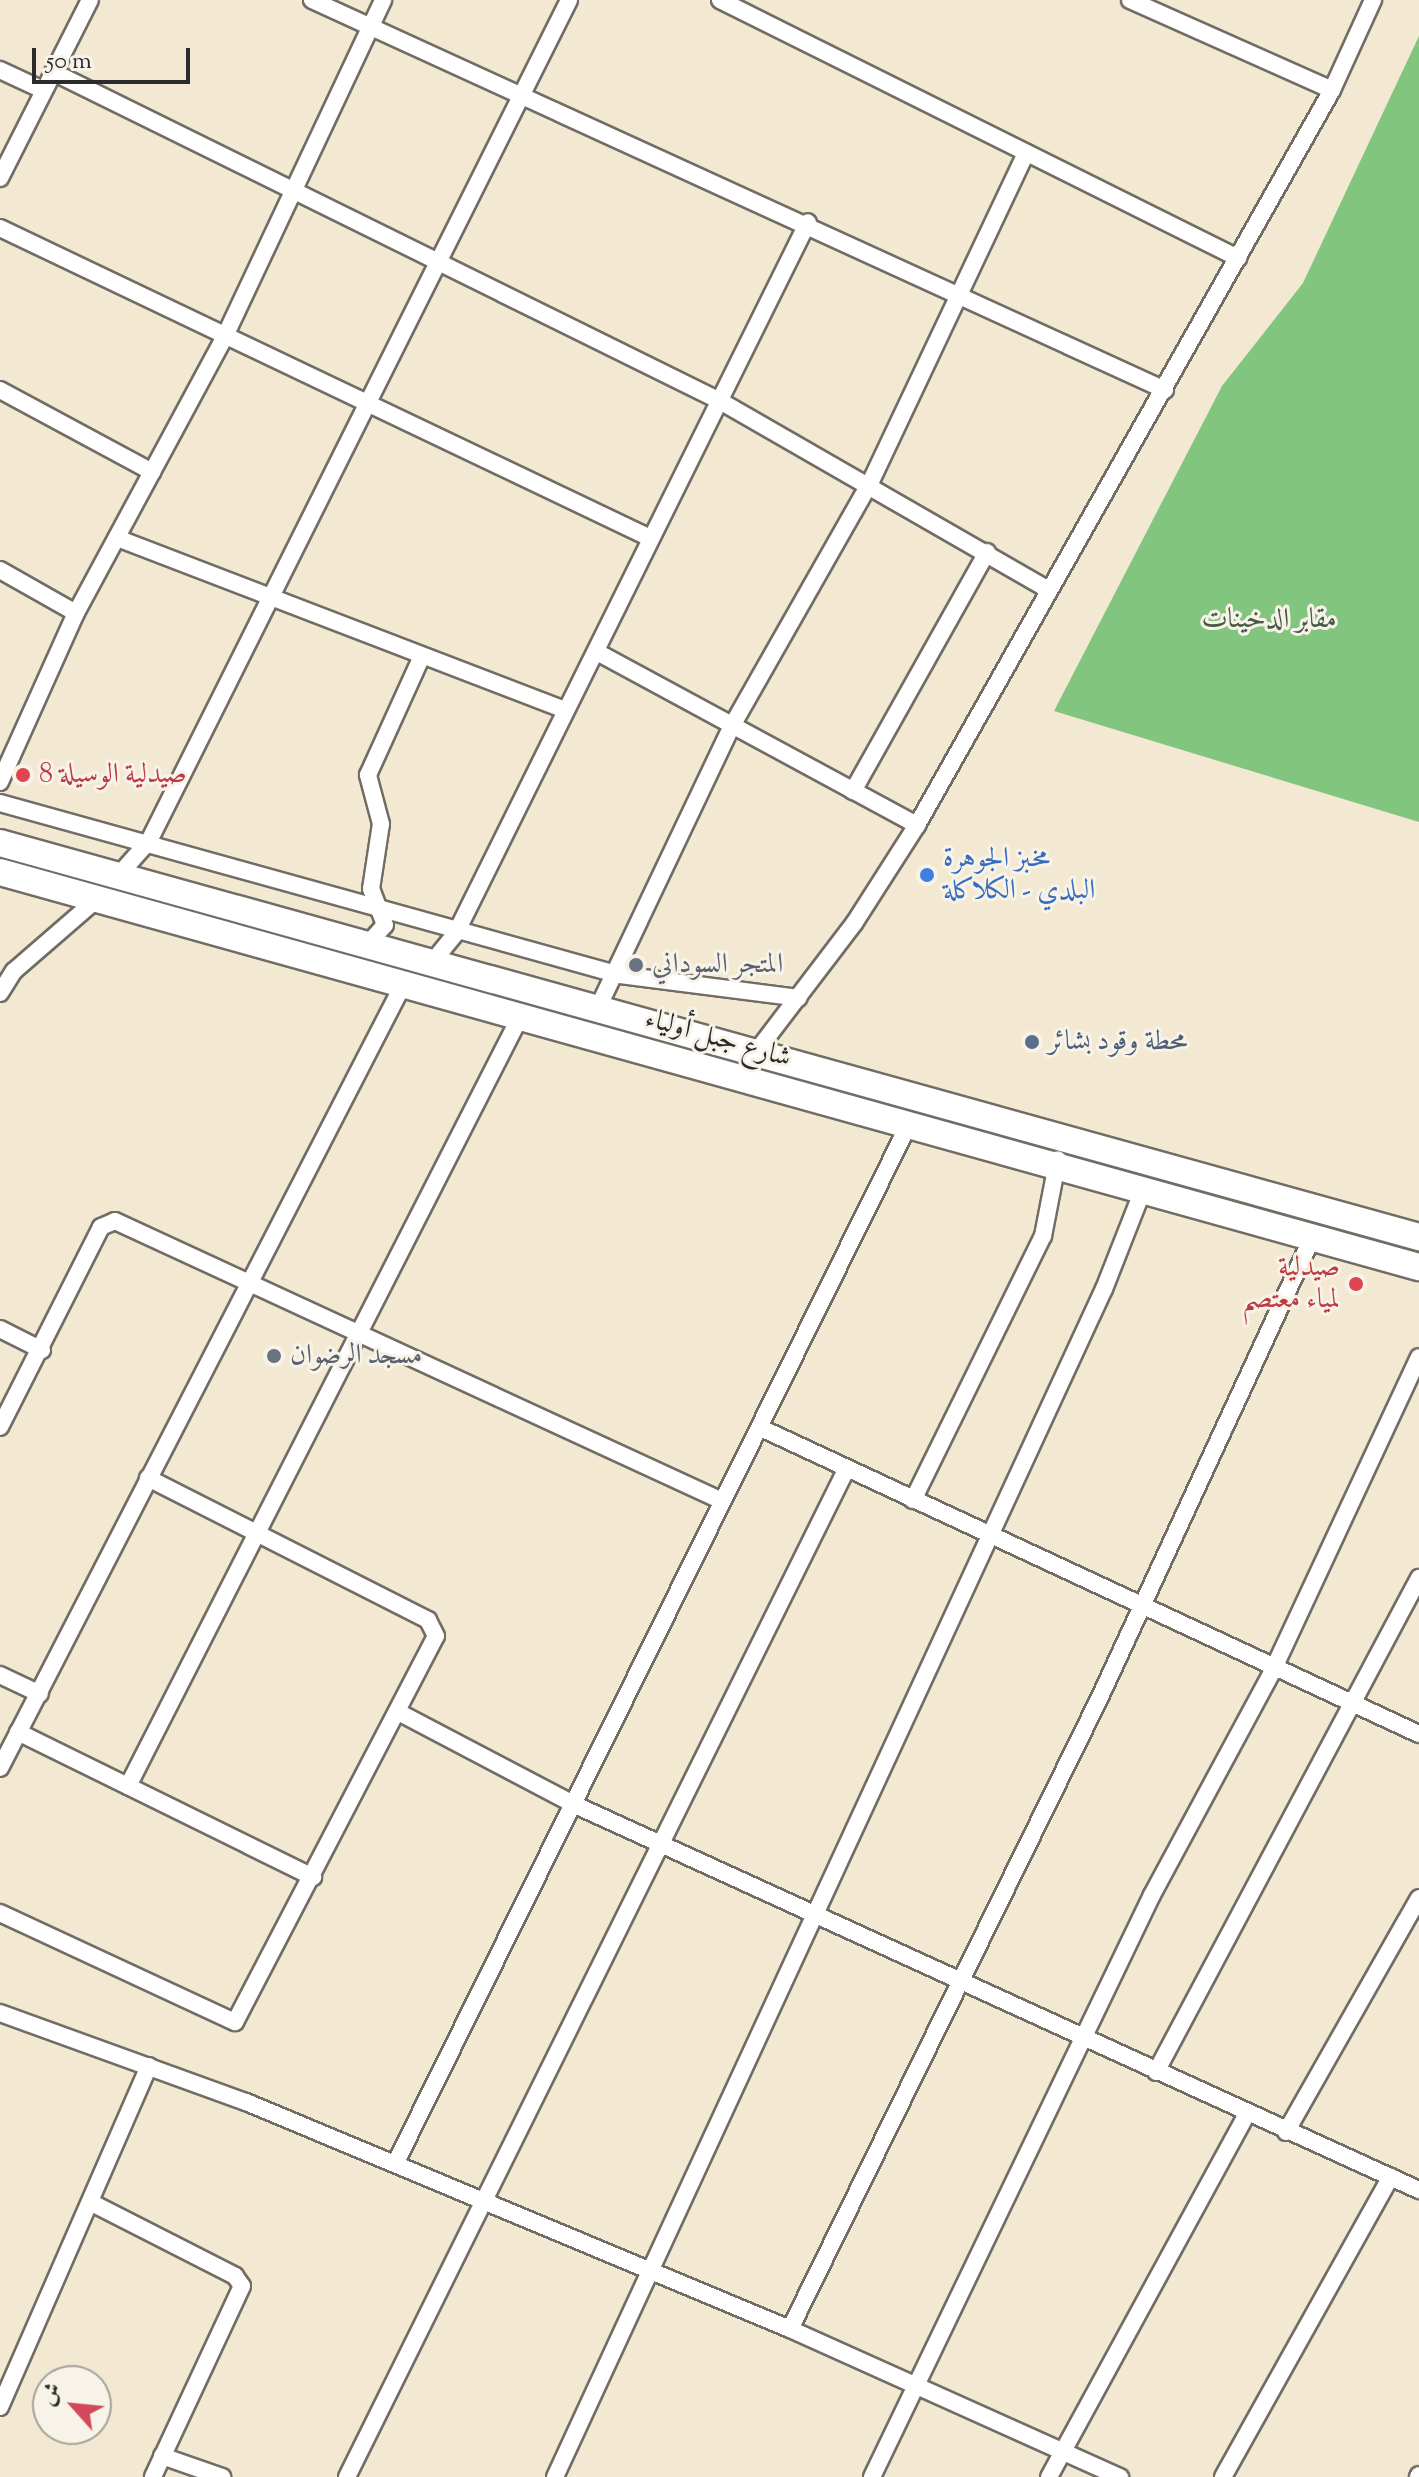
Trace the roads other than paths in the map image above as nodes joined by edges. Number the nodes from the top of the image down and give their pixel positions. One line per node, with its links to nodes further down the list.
1 (90, 0): 9 (street)
2 (312, 0): 8 (street)
3 (383, 0): 8 (street)
4 (569, 0): 13 (street)
5 (720, 0): 14 (street)
6 (1130, 0): 12 (street)
7 (1373, 0): 12 (street)
8 (371, 26): 13 (street); 16 (street)
9 (53, 72): 11 (street); 16 (street)
10 (4, 77): 11 (street)
11 (43, 90): 15 (street)
12 (1332, 90): 19 (street)
13 (520, 91): 17 (street); 20 (street)
14 (1026, 153): 19 (street); 21 (street)
15 (0, 178)
16 (292, 193): 20 (street); 22 (street)
17 (808, 222): 21 (street); 25 (street)
18 (0, 228): 22 (street)
19 (1238, 258): 24 (street)
20 (441, 264): 25 (street); 26 (street)
21 (961, 293): 24 (street); 28 (street)
22 (226, 334): 26 (street); 27 (street)
23 (0, 390): 27 (street)
24 (1165, 390): 33 (street)
25 (720, 401): 28 (street); 29 (street)
26 (370, 403): 29 (street); 34 (street)
27 (152, 472): 30 (street)
28 (871, 481): 31 (street); 39 (street)
29 (648, 537): 36 (street)
30 (117, 538): 34 (street); 35 (street)
31 (987, 552): 33 (street); 41 (street)
32 (0, 570): 35 (street)
33 (1045, 588): 43 (street)
34 (269, 601): 37 (street); 44 (street)
35 (76, 613): 40 (street)
36 (597, 652): 38 (street); 39 (street)
37 (422, 656): 38 (street); 49 (street)
38 (565, 710): 50 (street)
39 (733, 724): 41 (street); 54 (street)
40 (0, 782)
41 (853, 791): 43 (street)
42 (0, 803): 44 (street)
43 (917, 825): 57 (street)
44 (149, 841): 47 (street); 49 (street)
45 (0, 843): 47 (main road, شارع جبل أولياء)
46 (0, 872): 48 (main road, شارع جبل أولياء)
47 (117, 877): 51 (main road, شارع جبل أولياء)
48 (96, 900): 53 (street); 55 (main road, شارع جبل أولياء)
49 (382, 915): 50 (street); 51 (street)
50 (456, 933): 52 (street); 54 (street)
51 (366, 946): 52 (main road, شارع جبل أولياء)
52 (430, 965): 58 (main road, شارع جبل أولياء)
53 (7, 969): 56 (street)
54 (620, 975): 57 (street); 58 (street)
55 (403, 985): 59 (main road, شارع جبل أولياء); 69 (street)
56 (0, 993)
57 (799, 998): 60 (street)
58 (596, 1012): 60 (main road, شارع جبل أولياء)
59 (520, 1017): 61 (main road, شارع جبل أولياء); 71 (street)
60 (753, 1056): 61 (street); 63 (main road, شارع جبل أولياء)
61 (744, 1081): 62 (main road, شارع جبل أولياء)
62 (908, 1126): 64 (main road, شارع جبل أولياء); 75 (street)
63 (1063, 1138): 64 (street); 66 (main road, شارع جبل أولياء)
64 (1056, 1167): 65 (main road, شارع جبل أولياء); 78 (street)
65 (1143, 1190): 67 (main road, شارع جبل أولياء); 81 (street)
66 (1419, 1237)
67 (1312, 1238): 68 (main road, شارع جبل أولياء); 83 (street)
68 (1419, 1267)
69 (250, 1280): 71 (street); 72 (street); 77 (street)
70 (0, 1329): 72 (street)
71 (357, 1329): 79 (street); 80 (street)
72 (42, 1350): 74 (street)
73 (1419, 1357): 84 (street)
74 (0, 1427)
75 (763, 1429): 76 (street); 79 (street)
76 (846, 1470): 78 (street); 94 (street)
77 (148, 1478): 80 (street); 86 (street)
78 (913, 1500): 81 (street)
79 (722, 1501): 93 (street)
80 (255, 1533): 88 (street); 92 (street)
81 (987, 1535): 83 (street); 98 (street)
82 (1419, 1578): 87 (street)
83 (1142, 1606): 84 (street); 99 (street)
84 (1273, 1670): 87 (street); 101 (street)
85 (0, 1675): 86 (street)
86 (40, 1694): 89 (street)
87 (1353, 1706): 90 (street); 103 (street)
88 (400, 1713): 93 (street); 95 (street)
89 (18, 1732): 91 (street); 92 (street)
90 (1419, 1734)
91 (0, 1768)
92 (128, 1786): 95 (street)
93 (573, 1804): 94 (street); 106 (street)
94 (657, 1843): 98 (street); 109 (street)
95 (313, 1877): 97 (street)
96 (1419, 1898): 105 (street)
97 (0, 1913)
98 (815, 1914): 99 (street); 111 (street)
99 (960, 1981): 101 (street); 112 (street)
100 (0, 2013): 102 (street)
101 (1082, 2036): 103 (street); 114 (street)
102 (149, 2066): 106 (street); 110 (street)
103 (1156, 2072): 104 (street)
104 (1246, 2115): 105 (street); 116 (street)
105 (1286, 2132): 107 (street)
106 (395, 2164): 109 (street)
107 (1391, 2177): 108 (street); 125 (street)
108 (1419, 2190)
109 (478, 2200): 111 (street); 120 (street)
110 (90, 2202): 113 (street); 117 (street)
111 (648, 2273): 112 (street); 121 (street)
112 (790, 2329): 114 (street)
113 (6, 2378): 115 (street)
114 (915, 2383): 116 (street); 122 (street)
115 (0, 2407)
116 (1064, 2449): 123 (street); 124 (street)
117 (162, 2456): 118 (street); 119 (street)
118 (153, 2477)
119 (222, 2477)
120 (347, 2477)
121 (555, 2477)
122 (872, 2477)
123 (1049, 2477)
124 (1120, 2477)
125 (1223, 2477)

